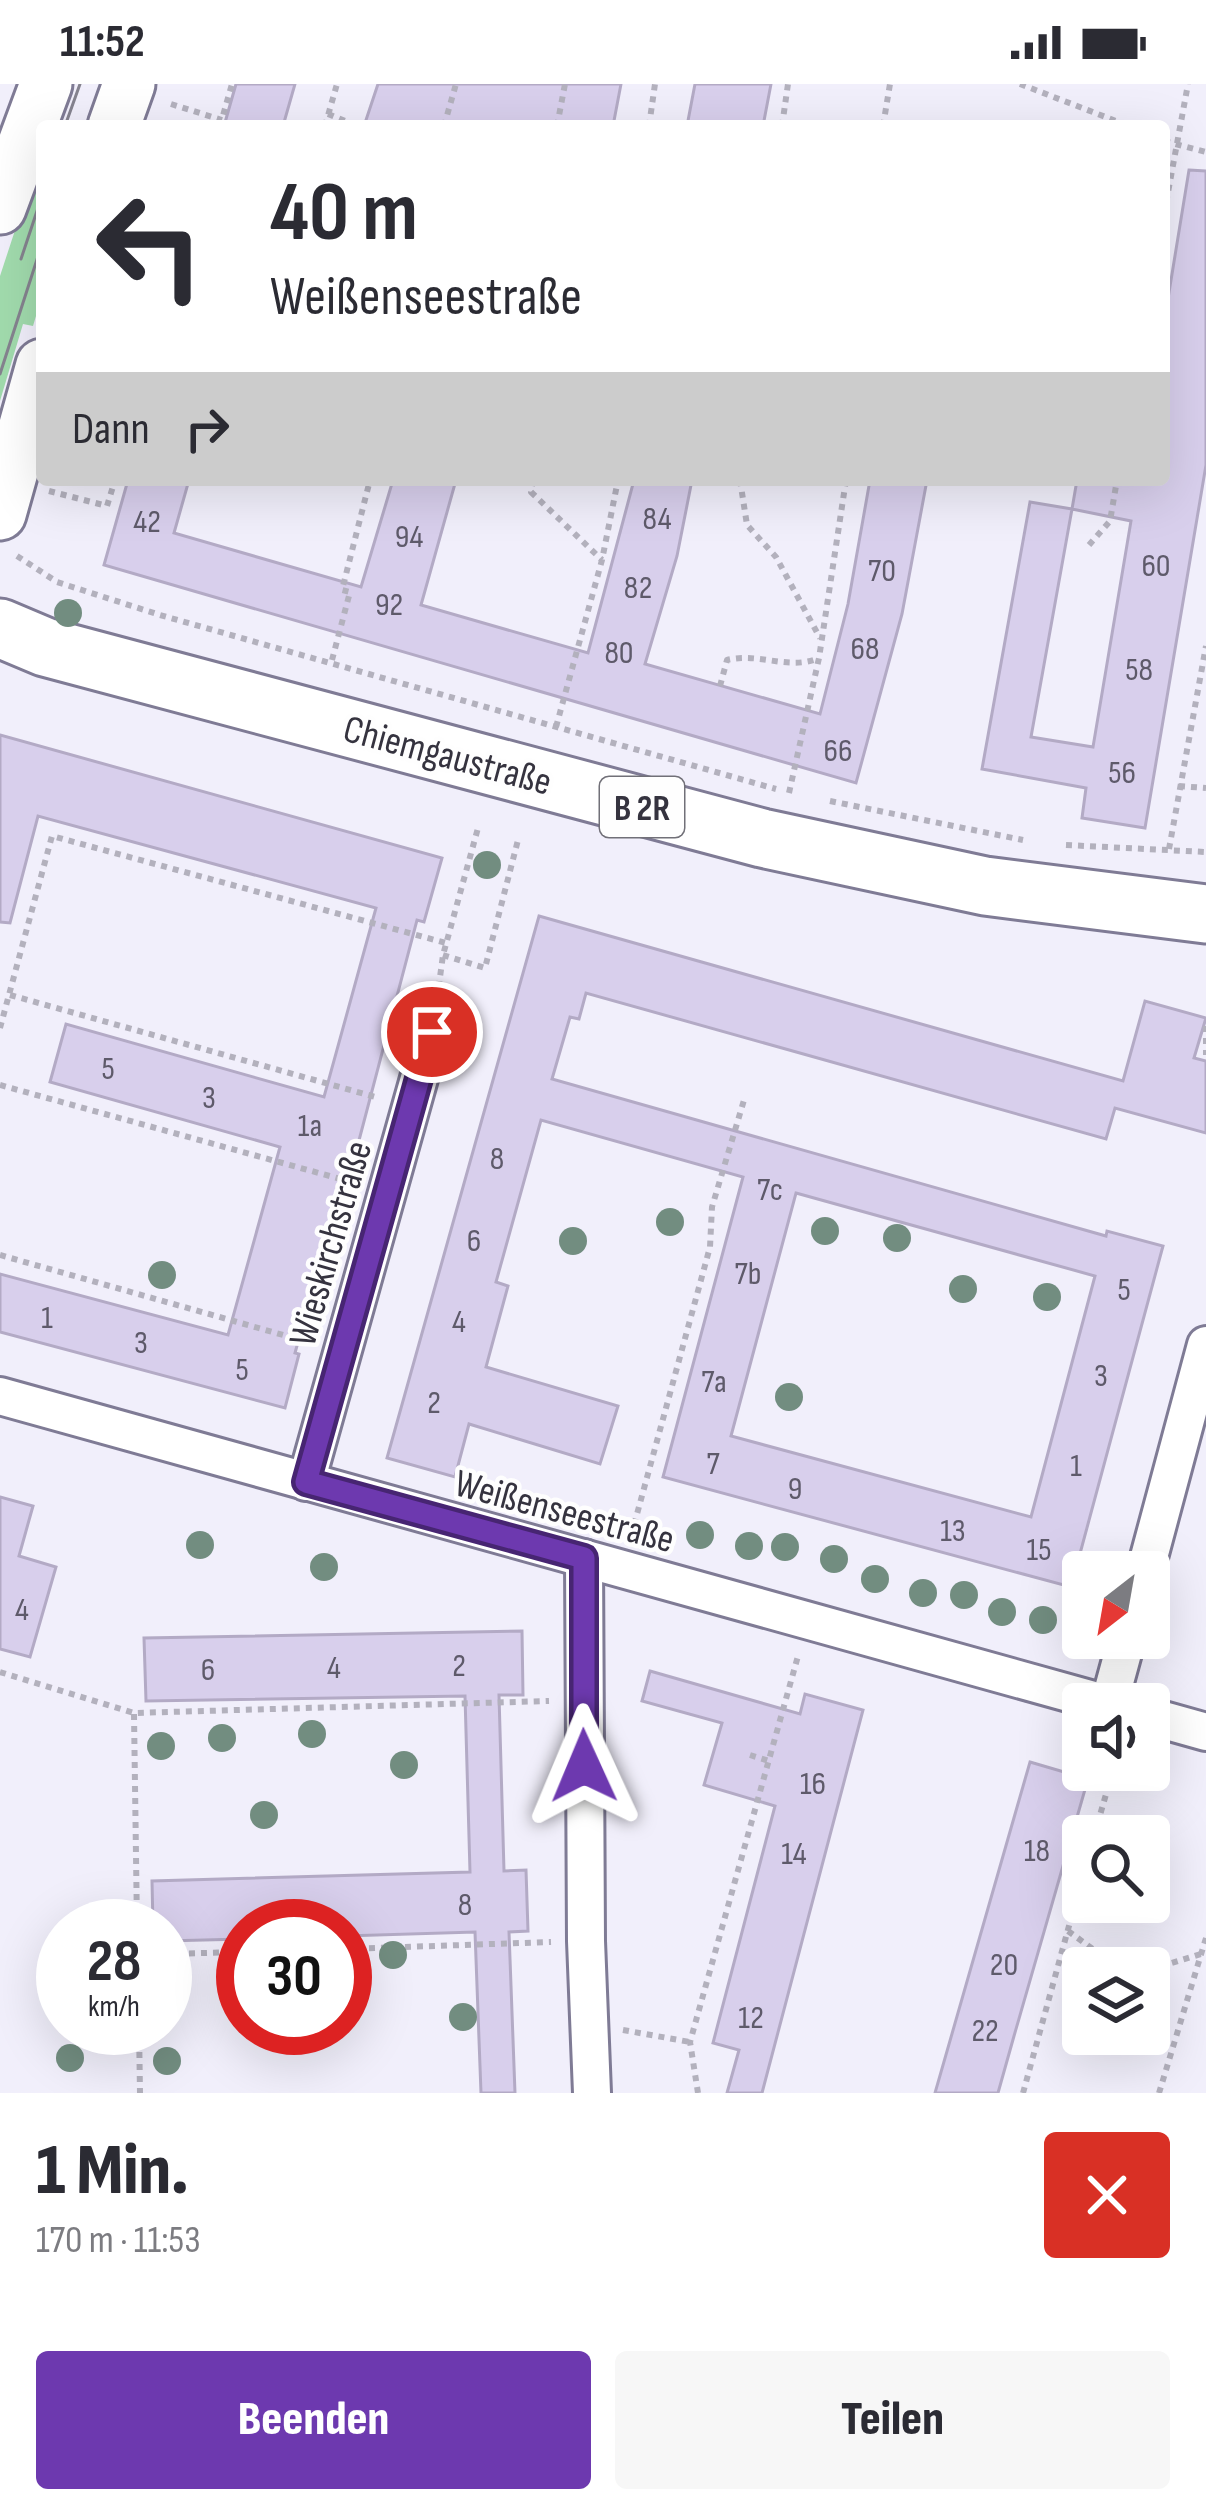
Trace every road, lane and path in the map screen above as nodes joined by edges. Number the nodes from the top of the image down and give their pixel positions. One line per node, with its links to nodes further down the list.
1 (46, 84): 28 (main road)
2 (232, 84): 15 (path)
3 (338, 84): 12 (path)
4 (456, 84): 18 (path)
5 (565, 84): 19 (path)
6 (656, 84): 20 (path)
7 (788, 84): 21 (path)
8 (890, 84): 22 (path)
9 (1020, 84): 23 (path)
10 (1188, 84): 25 (path)
11 (150, 94): 13 (main road); 14 (path)
12 (328, 114): 16 (path); 17 (path)
13 (121, 120)
14 (214, 120)
15 (222, 120)
16 (326, 120)
17 (342, 120)
18 (446, 120)
19 (558, 120)
20 (651, 120)
21 (783, 120)
22 (885, 120)
23 (1113, 120)
24 (1170, 144): 25 (path)
25 (1176, 146): 26 (path); 27 (path)
26 (1206, 152)
27 (1170, 180)
28 (0, 208)
29 (36, 385): 38 (main road)
30 (113, 486): 37 (path)
31 (368, 486): 46 (path)
32 (532, 486): 40 (path)
33 (617, 486): 40 (path)
34 (741, 486): 43 (path)
35 (846, 486): 43 (path)
36 (1116, 486): 39 (path)
37 (49, 491)
38 (0, 514)
39 (1089, 545)
40 (602, 560): 48 (path)
41 (34, 564): 46 (path)
42 (15, 641): 58 (main road, Chiemgaustraße / B 2R)
43 (822, 641): 45 (path)
44 (1206, 646): 49 (path)
45 (819, 658): 47 (path); 51 (path)
46 (332, 660): 48 (path)
47 (720, 686)
48 (556, 727): 51 (path)
49 (1179, 786): 50 (path); 56 (path)
50 (1206, 788)
51 (789, 793): 52 (path)
52 (808, 796)
53 (827, 800): 56 (path)
54 (478, 828): 59 (path)
55 (518, 840): 60 (path)
56 (1169, 849): 57 (path)
57 (1206, 852)
58 (1206, 914)
59 (446, 943): 60 (path); 61 (path)
60 (443, 955): 64 (path)
61 (9, 994): 63 (path); 68 (path)
62 (1206, 1026): 65 (path)
63 (0, 1028)
64 (432, 1032): 68 (street, Wieskirchstraße)
65 (1206, 1054)
66 (0, 1085): 69 (path)
67 (744, 1100): 77 (path)
68 (411, 1107): 69 (street, Wieskirchstraße)
69 (387, 1192): 72 (street, Wieskirchstraße)
70 (0, 1255): 72 (path)
71 (1206, 1345): 75 (street)
72 (343, 1352): 74 (street, Wieskirchstraße)
73 (0, 1396): 74 (street, Weißenseestraße)
74 (306, 1482): 76 (street, Weißenseestraße)
75 (1151, 1551)
76 (584, 1558): 77 (street, Weißenseestraße); 81 (street)
77 (621, 1569): 78 (street, Weißenseestraße)
78 (808, 1621): 80 (street, Weißenseestraße); 86 (path)
79 (0, 1672): 82 (path)
80 (1062, 1691)
81 (583, 1700): 82 (path); 91 (street)
82 (134, 1713): 87 (path)
83 (1170, 1722): 84 (street)
84 (1206, 1732)
85 (750, 1755): 86 (path)
86 (769, 1761): 97 (path)
87 (137, 1899)
88 (1069, 1923): 89 (path)
89 (1067, 1931): 92 (path); 102 (path)
90 (1206, 1938): 94 (path)
91 (586, 1941): 93 (path); 96 (street)
92 (1090, 1947)
93 (372, 1948)
94 (1201, 1954): 95 (path); 103 (path)
95 (1170, 1964)
96 (590, 2024): 97 (path); 100 (street)
97 (690, 2042): 101 (path)
98 (139, 2055): 99 (path)
99 (140, 2093)
100 (592, 2093)
101 (698, 2093)
102 (1023, 2093)
103 (1159, 2093)

